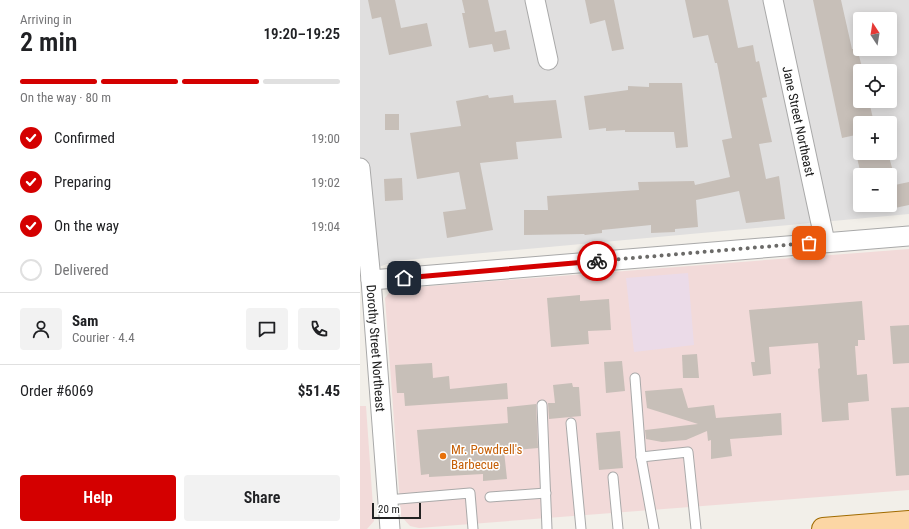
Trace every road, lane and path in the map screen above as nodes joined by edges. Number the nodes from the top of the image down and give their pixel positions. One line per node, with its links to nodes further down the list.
1 (535, 0): 3 (street)
2 (773, 0): 6 (street, Jane Street Northeast)
3 (548, 60)
4 (360, 168): 7 (street, Dorothy Street Northeast)
5 (909, 236): 6 (street)
6 (825, 242): 7 (street)
7 (371, 280): 15 (street, Dorothy Street Northeast)
8 (635, 378): 11 (lane)
9 (542, 405): 13 (lane)
10 (571, 423): 20 (lane)
11 (641, 457): 22 (lane); 23 (lane)
12 (613, 477): 21 (lane)
13 (546, 494): 14 (lane); 19 (lane)
14 (490, 497)
15 (387, 500): 17 (street, Dorothy Street Northeast); 18 (lane)
16 (909, 522): 24 (main road)
17 (390, 529)
18 (473, 529)
19 (547, 529)
20 (581, 529)
21 (618, 529)
22 (654, 529)
23 (696, 529)
24 (823, 529)

